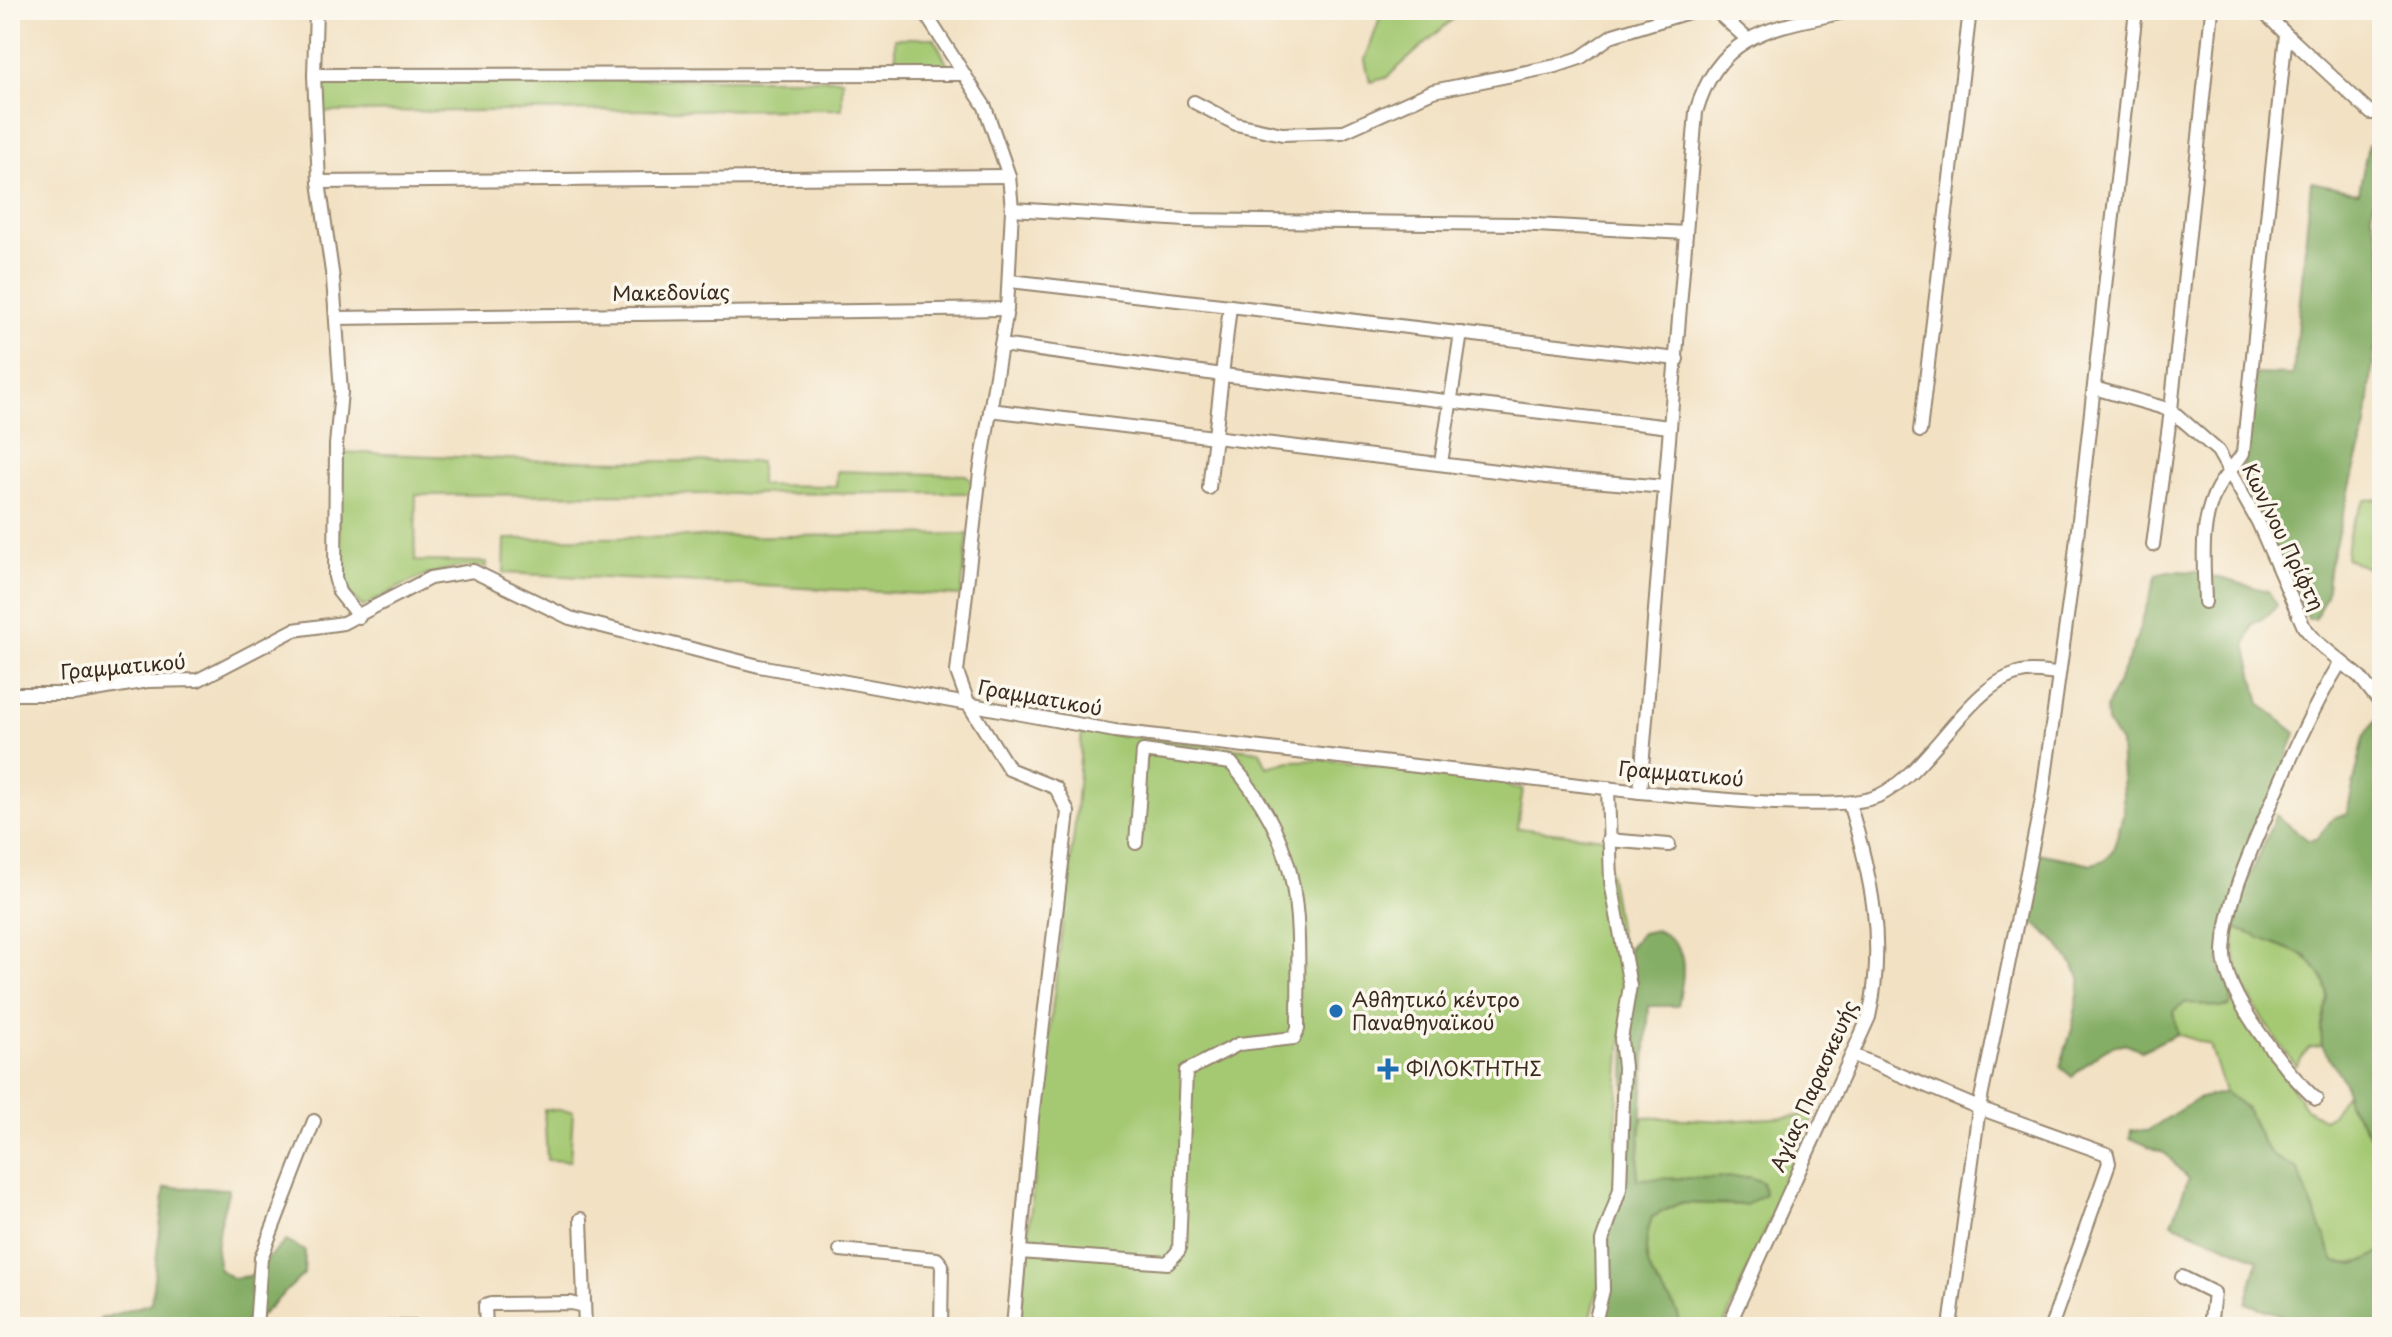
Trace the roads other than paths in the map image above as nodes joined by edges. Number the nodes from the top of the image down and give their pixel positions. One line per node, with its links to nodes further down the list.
1 (316, 10): 13 (street)
2 (923, 10): 12 (street)
3 (1695, 10): 14 (street)
4 (1715, 10): 11 (street)
5 (1854, 10): 11 (street)
6 (1970, 10): 33 (street)
7 (2136, 10): 28 (street)
8 (2212, 10): 31 (street)
9 (2261, 10): 10 (street)
10 (2286, 34): 15 (street); 36 (street)
11 (1746, 38): 19 (street)
12 (963, 74): 13 (street); 16 (street)
13 (314, 75): 17 (street)
14 (1194, 102)
15 (2382, 109)
16 (1009, 176): 17 (street); 18 (street)
17 (319, 182): 23 (street)
18 (1012, 209): 19 (street); 20 (street)
19 (1686, 233): 26 (street)
20 (1010, 281): 21 (street); 22 (street)
21 (1230, 306): 24 (street); 27 (street)
22 (1007, 309): 23 (street, Μακεδονίας); 25 (street)
23 (336, 318): 41 (street)
24 (1461, 333): 26 (street); 29 (street)
25 (1001, 345): 27 (street); 30 (street)
26 (1677, 359): 32 (street)
27 (1223, 375): 29 (street); 34 (street)
28 (2094, 388): 31 (street, Κων/νου Πρίφτη); 43 (street)
29 (1450, 399): 32 (street); 35 (street)
30 (990, 410): 34 (street); 45 (street)
31 (2171, 410): 36 (street, Κων/νου Πρίφτη); 39 (street)
32 (1670, 427): 37 (street)
33 (1920, 431)
34 (1214, 439): 35 (street); 38 (street)
35 (1441, 463): 37 (street)
36 (2231, 474): 40 (street); 42 (street, Κων/νου Πρίφτη)
37 (1665, 487): 48 (street)
38 (1209, 488)
39 (2153, 545)
40 (2205, 602)
41 (359, 617): 44 (street, Γραμματικού); 45 (street, Γραμματικού)
42 (2340, 663): 46 (street, Κων/νου Πρίφτη); 54 (street)
43 (2057, 674): 49 (street, Γραμματικού); 55 (street)
44 (10, 694)
45 (969, 705): 47 (street, Γραμματικού); 59 (street)
46 (2382, 705)
47 (1608, 788): 48 (street, Γραμματικού); 50 (street)
48 (1640, 792): 49 (street, Γραμματικού)
49 (1849, 803): 53 (street, Αγίας Παρασκευής)
50 (1608, 840): 52 (street); 69 (street)
51 (1136, 843): 59 (street)
52 (1669, 845)
53 (1853, 1055): 55 (street); 70 (street, Αγίας Παρασκευής)
54 (2316, 1099)
55 (1979, 1108): 71 (street); 72 (street)
56 (314, 1121): 62 (street)
57 (581, 1219): 61 (street)
58 (840, 1250): 67 (street)
59 (1020, 1252): 68 (street)
60 (2182, 1277): 73 (street)
61 (584, 1306): 65 (street); 66 (street)
62 (256, 1327)
63 (392, 1327): 64 (street)
64 (425, 1327)
65 (486, 1327)
66 (585, 1327)
67 (941, 1327)
68 (1013, 1327)
69 (1594, 1327)
70 (1728, 1327)
71 (1950, 1327)
72 (2051, 1327)
73 (2210, 1327)

